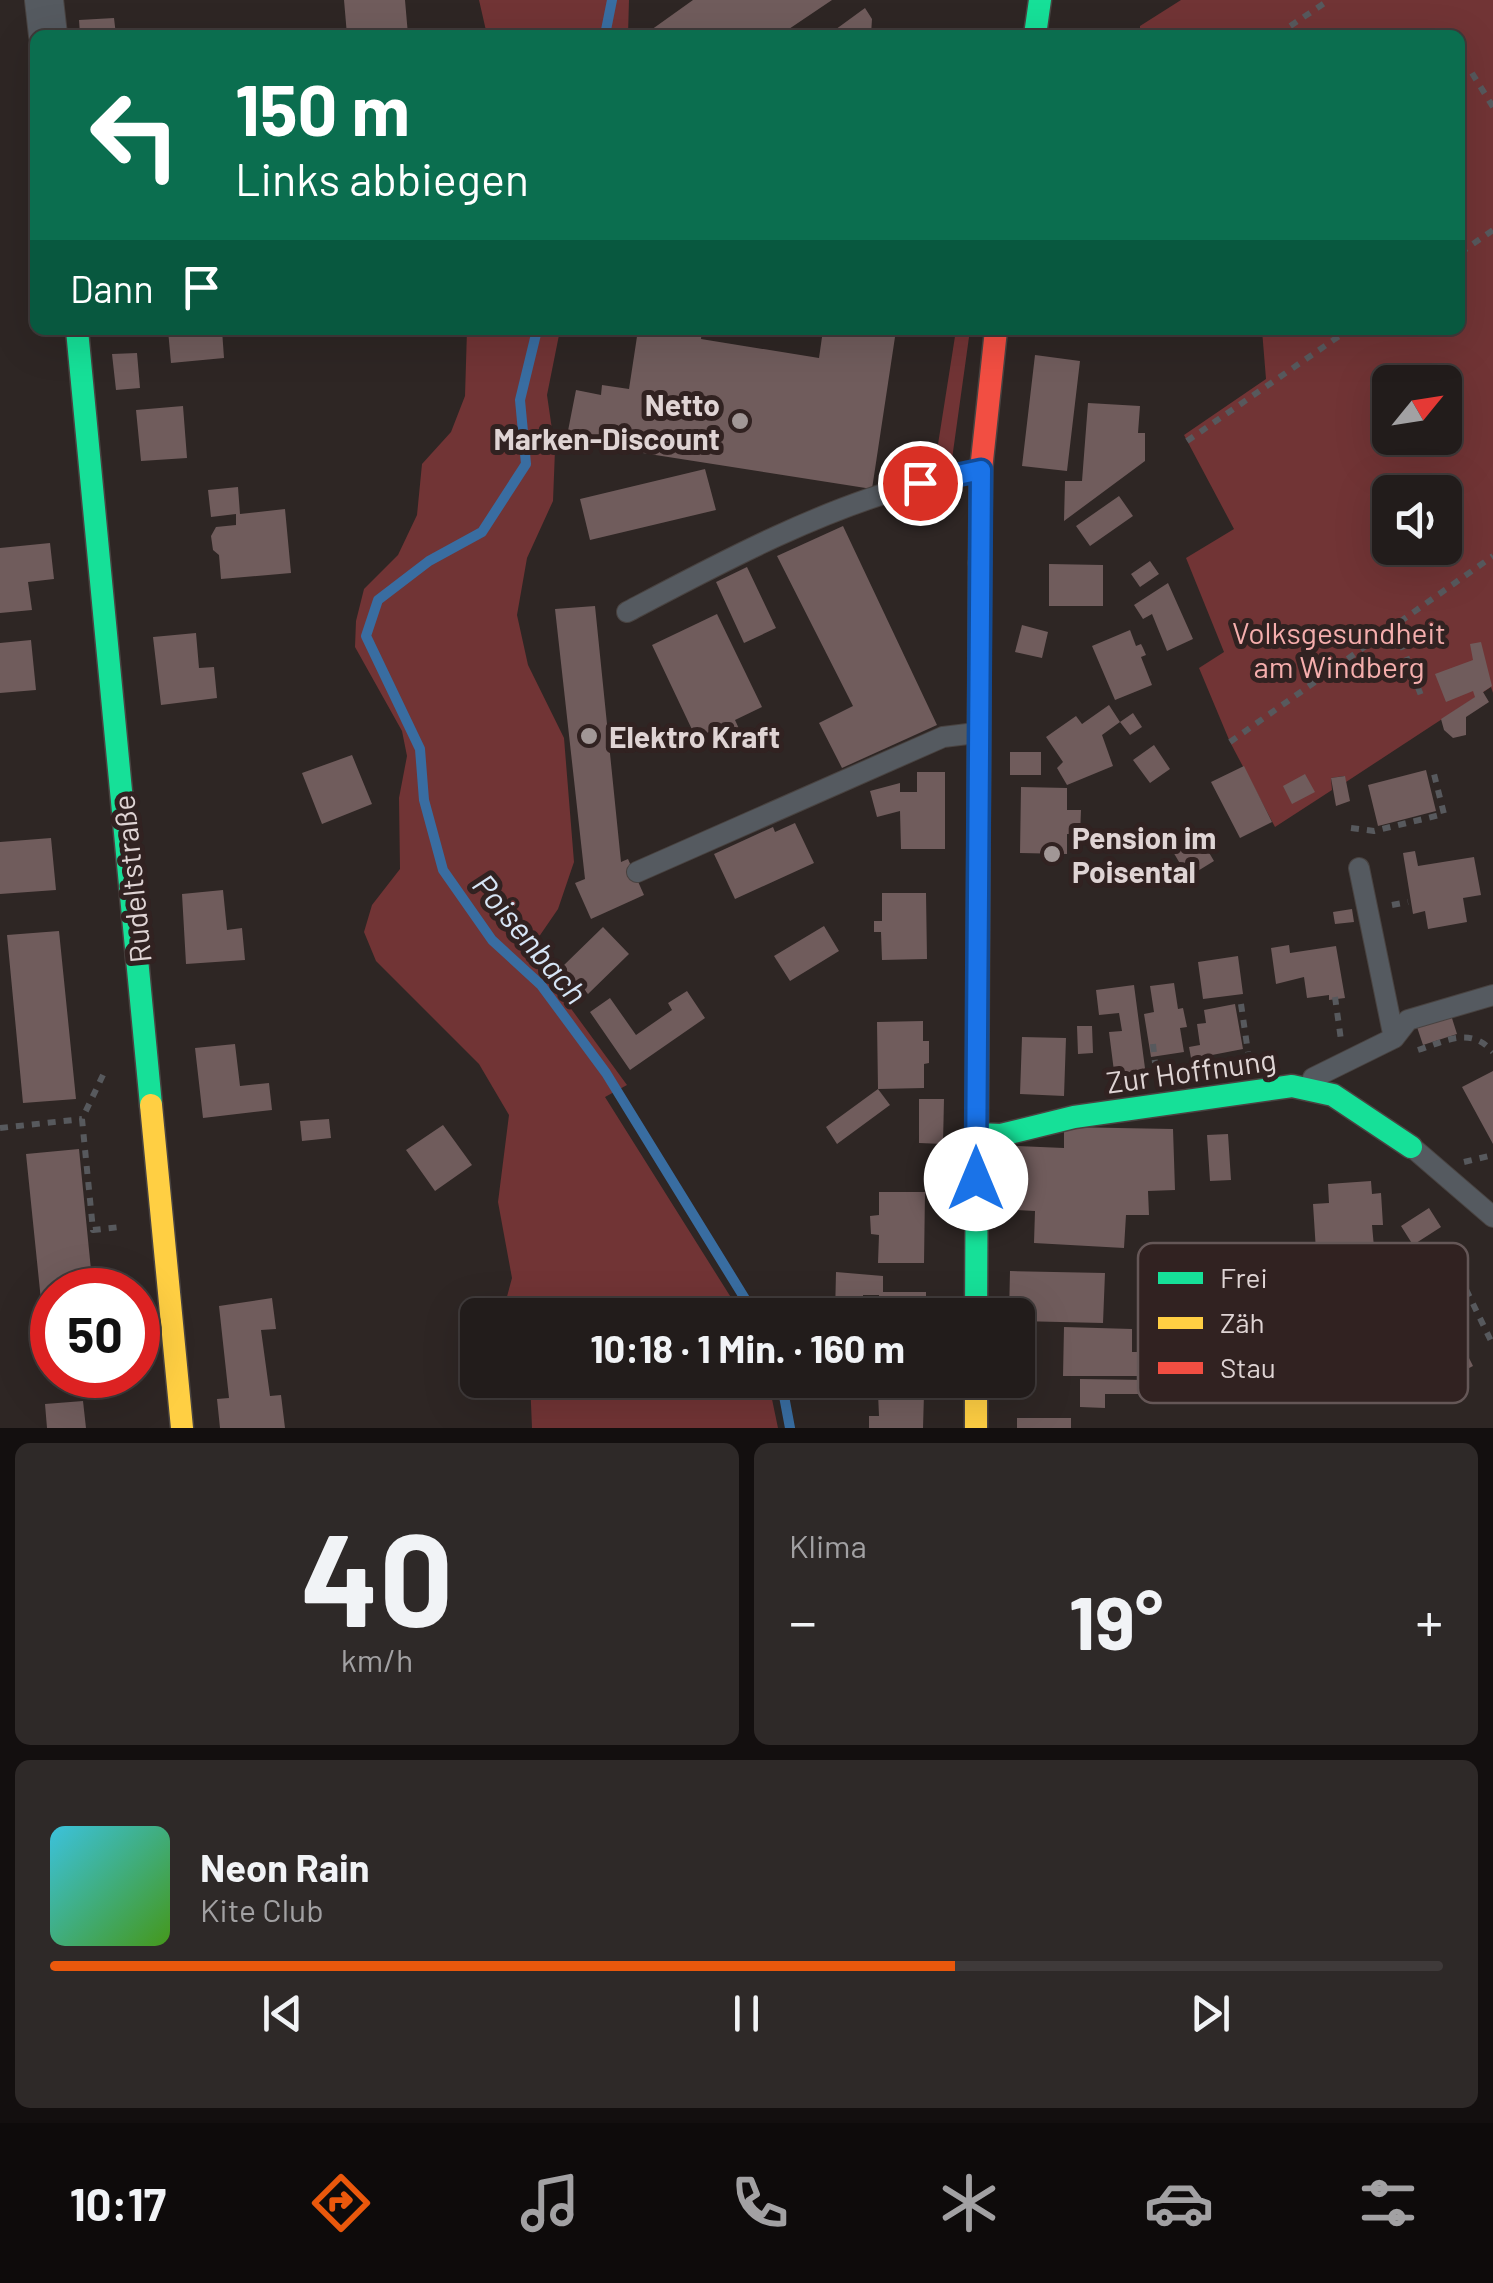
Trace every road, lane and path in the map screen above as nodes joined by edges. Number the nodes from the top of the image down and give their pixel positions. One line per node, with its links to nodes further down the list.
1 (44, 0): 4 (street)
2 (1040, 0): 5 (street)
3 (1329, 0): 6 (path)
4 (47, 30)
5 (1036, 30)
6 (1284, 30)
7 (1472, 73): 8 (path)
8 (1493, 107)
9 (1493, 230): 10 (path)
10 (1465, 247)
11 (77, 335): 50 (street, Rudeltstraße)
12 (995, 335): 15 (street)
13 (1341, 335): 14 (path)
14 (1187, 441)
15 (981, 470): 17 (lane); 20 (street)
16 (1493, 556): 18 (path)
17 (626, 612)
18 (1395, 627): 19 (path); 21 (path)
19 (1422, 698)
20 (980, 733): 27 (lane); 40 (street)
21 (1230, 742)
22 (1433, 770): 24 (path)
23 (1351, 828): 24 (path)
24 (1374, 831): 25 (path)
25 (1376, 843)
26 (1359, 868): 33 (lane)
27 (637, 872)
28 (1408, 902): 29 (path)
29 (1390, 905)
30 (1493, 994): 33 (lane)
31 (1335, 997): 32 (path)
32 (1340, 1034)
33 (1394, 1038): 38 (lane)
34 (1153, 1044): 37 (path)
35 (1424, 1048): 36 (path)
36 (1493, 1052)
37 (1155, 1060)
38 (1292, 1086): 40 (street, Zur Hoffnung); 41 (street, Zur Hoffnung)
39 (0, 1128): 45 (path)
40 (976, 1134): 47 (street)
41 (1412, 1147): 44 (lane, Zur Hoffnung)
42 (1493, 1155): 43 (path)
43 (1480, 1158)
44 (1493, 1217)
45 (114, 1228)
46 (1468, 1292): 48 (path)
47 (976, 1298)
48 (1493, 1345)
49 (976, 1398): 51 (street)
50 (182, 1428)
51 (976, 1428)

